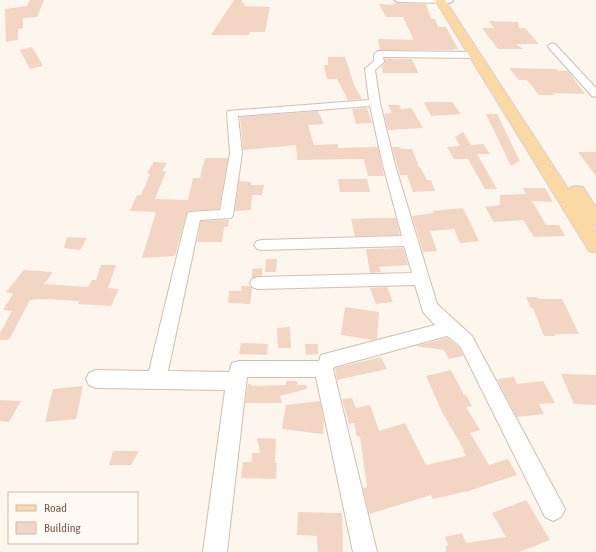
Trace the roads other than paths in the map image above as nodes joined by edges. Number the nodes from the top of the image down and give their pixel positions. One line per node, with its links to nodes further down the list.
1 (398, 0): 2 (street)
2 (445, 1): 4 (main road); 7 (main road)
3 (552, 46): 5 (street)
4 (475, 55): 6 (street); 10 (main road)
5 (596, 94)
6 (375, 103): 8 (street); 16 (street)
7 (596, 220)
8 (411, 241): 9 (street); 11 (street)
9 (262, 245)
10 (596, 246)
11 (421, 279): 12 (street); 13 (street)
12 (258, 283)
13 (450, 328): 14 (street); 18 (street)
14 (324, 369): 17 (street); 20 (street)
15 (96, 379): 16 (street)
16 (157, 379): 17 (street)
17 (236, 381): 19 (street)
18 (553, 510)
19 (215, 552)
20 (365, 552)

